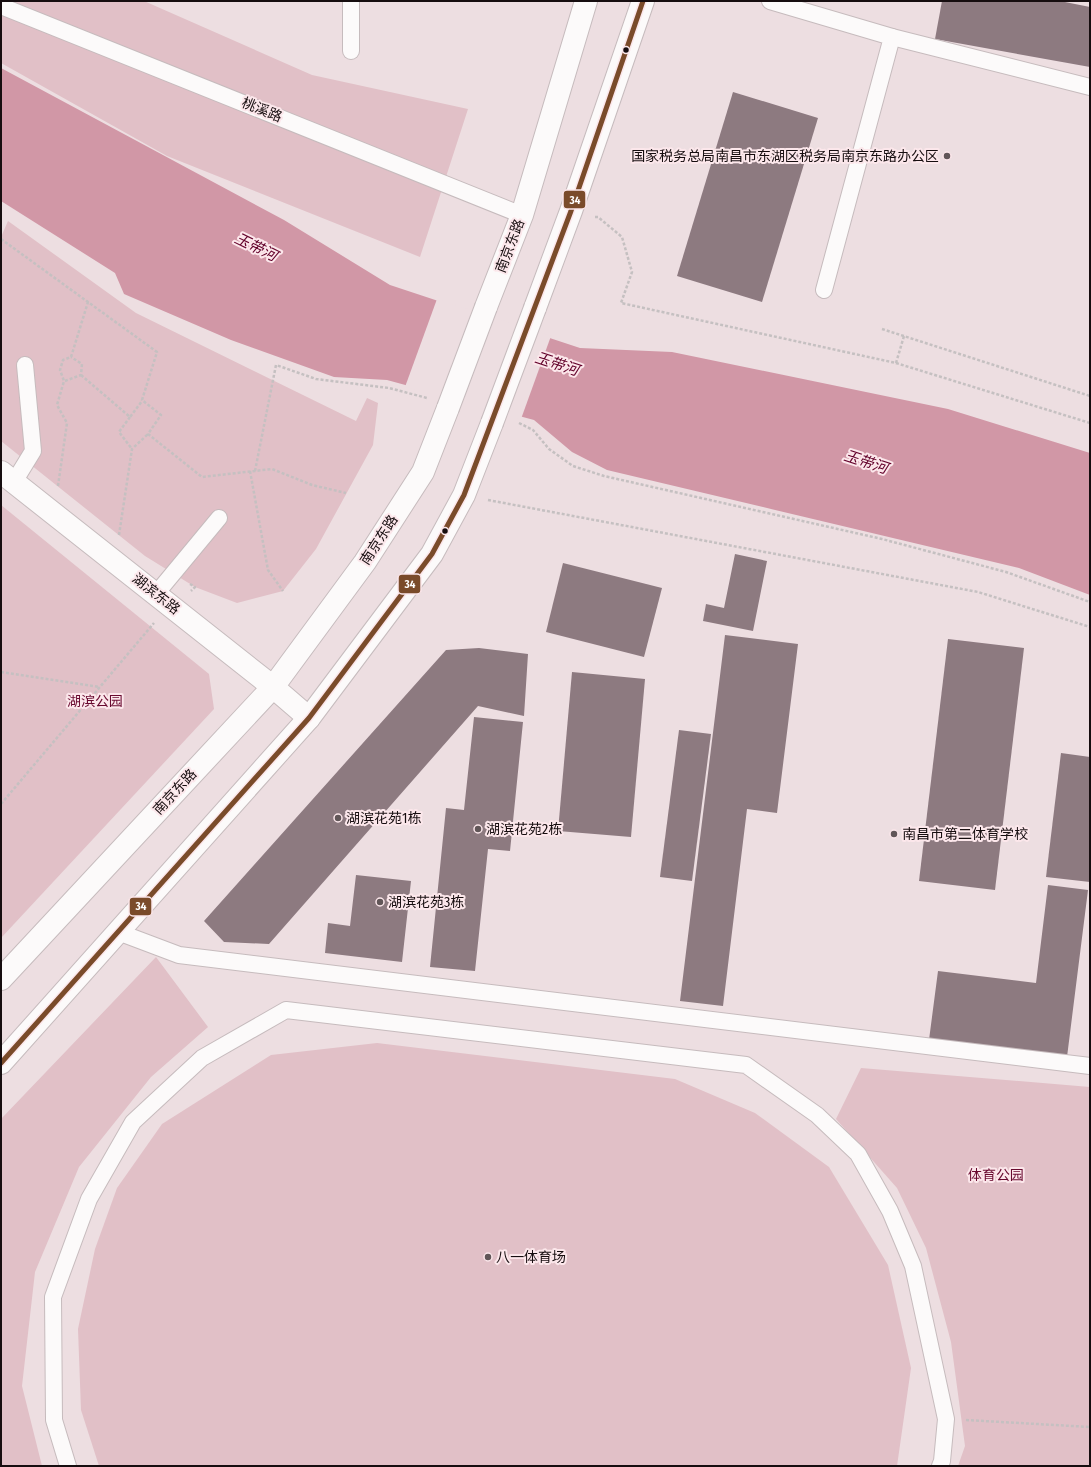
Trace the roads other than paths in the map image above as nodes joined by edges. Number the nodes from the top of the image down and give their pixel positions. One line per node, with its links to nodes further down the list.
1 (351, 1): 7 (lane)
2 (586, 1): 9 (main road, 南京东路)
3 (643, 1): 16 (main road, bridge)
4 (770, 1): 6 (lane)
5 (1, 6): 9 (lane, 桃溪路)
6 (892, 37): 8 (lane); 10 (lane)
7 (351, 51)
8 (1090, 87)
9 (522, 215): 15 (main road, 南京东路, bridge)
10 (824, 290)
11 (25, 366): 12 (lane)
12 (7, 477): 14 (main road, 湖滨东路)
13 (219, 518): 14 (lane)
14 (163, 600): 15 (main road, 湖滨东路)
15 (273, 687): 16 (main road, 湖滨东路); 18 (main road, 南京东路)
16 (309, 718): 17 (main road)
17 (118, 932): 19 (main road); 20 (lane)
18 (1, 980)
19 (1, 1063)
20 (1090, 1066)
21 (68, 1466): 22 (lane)
22 (940, 1466)

